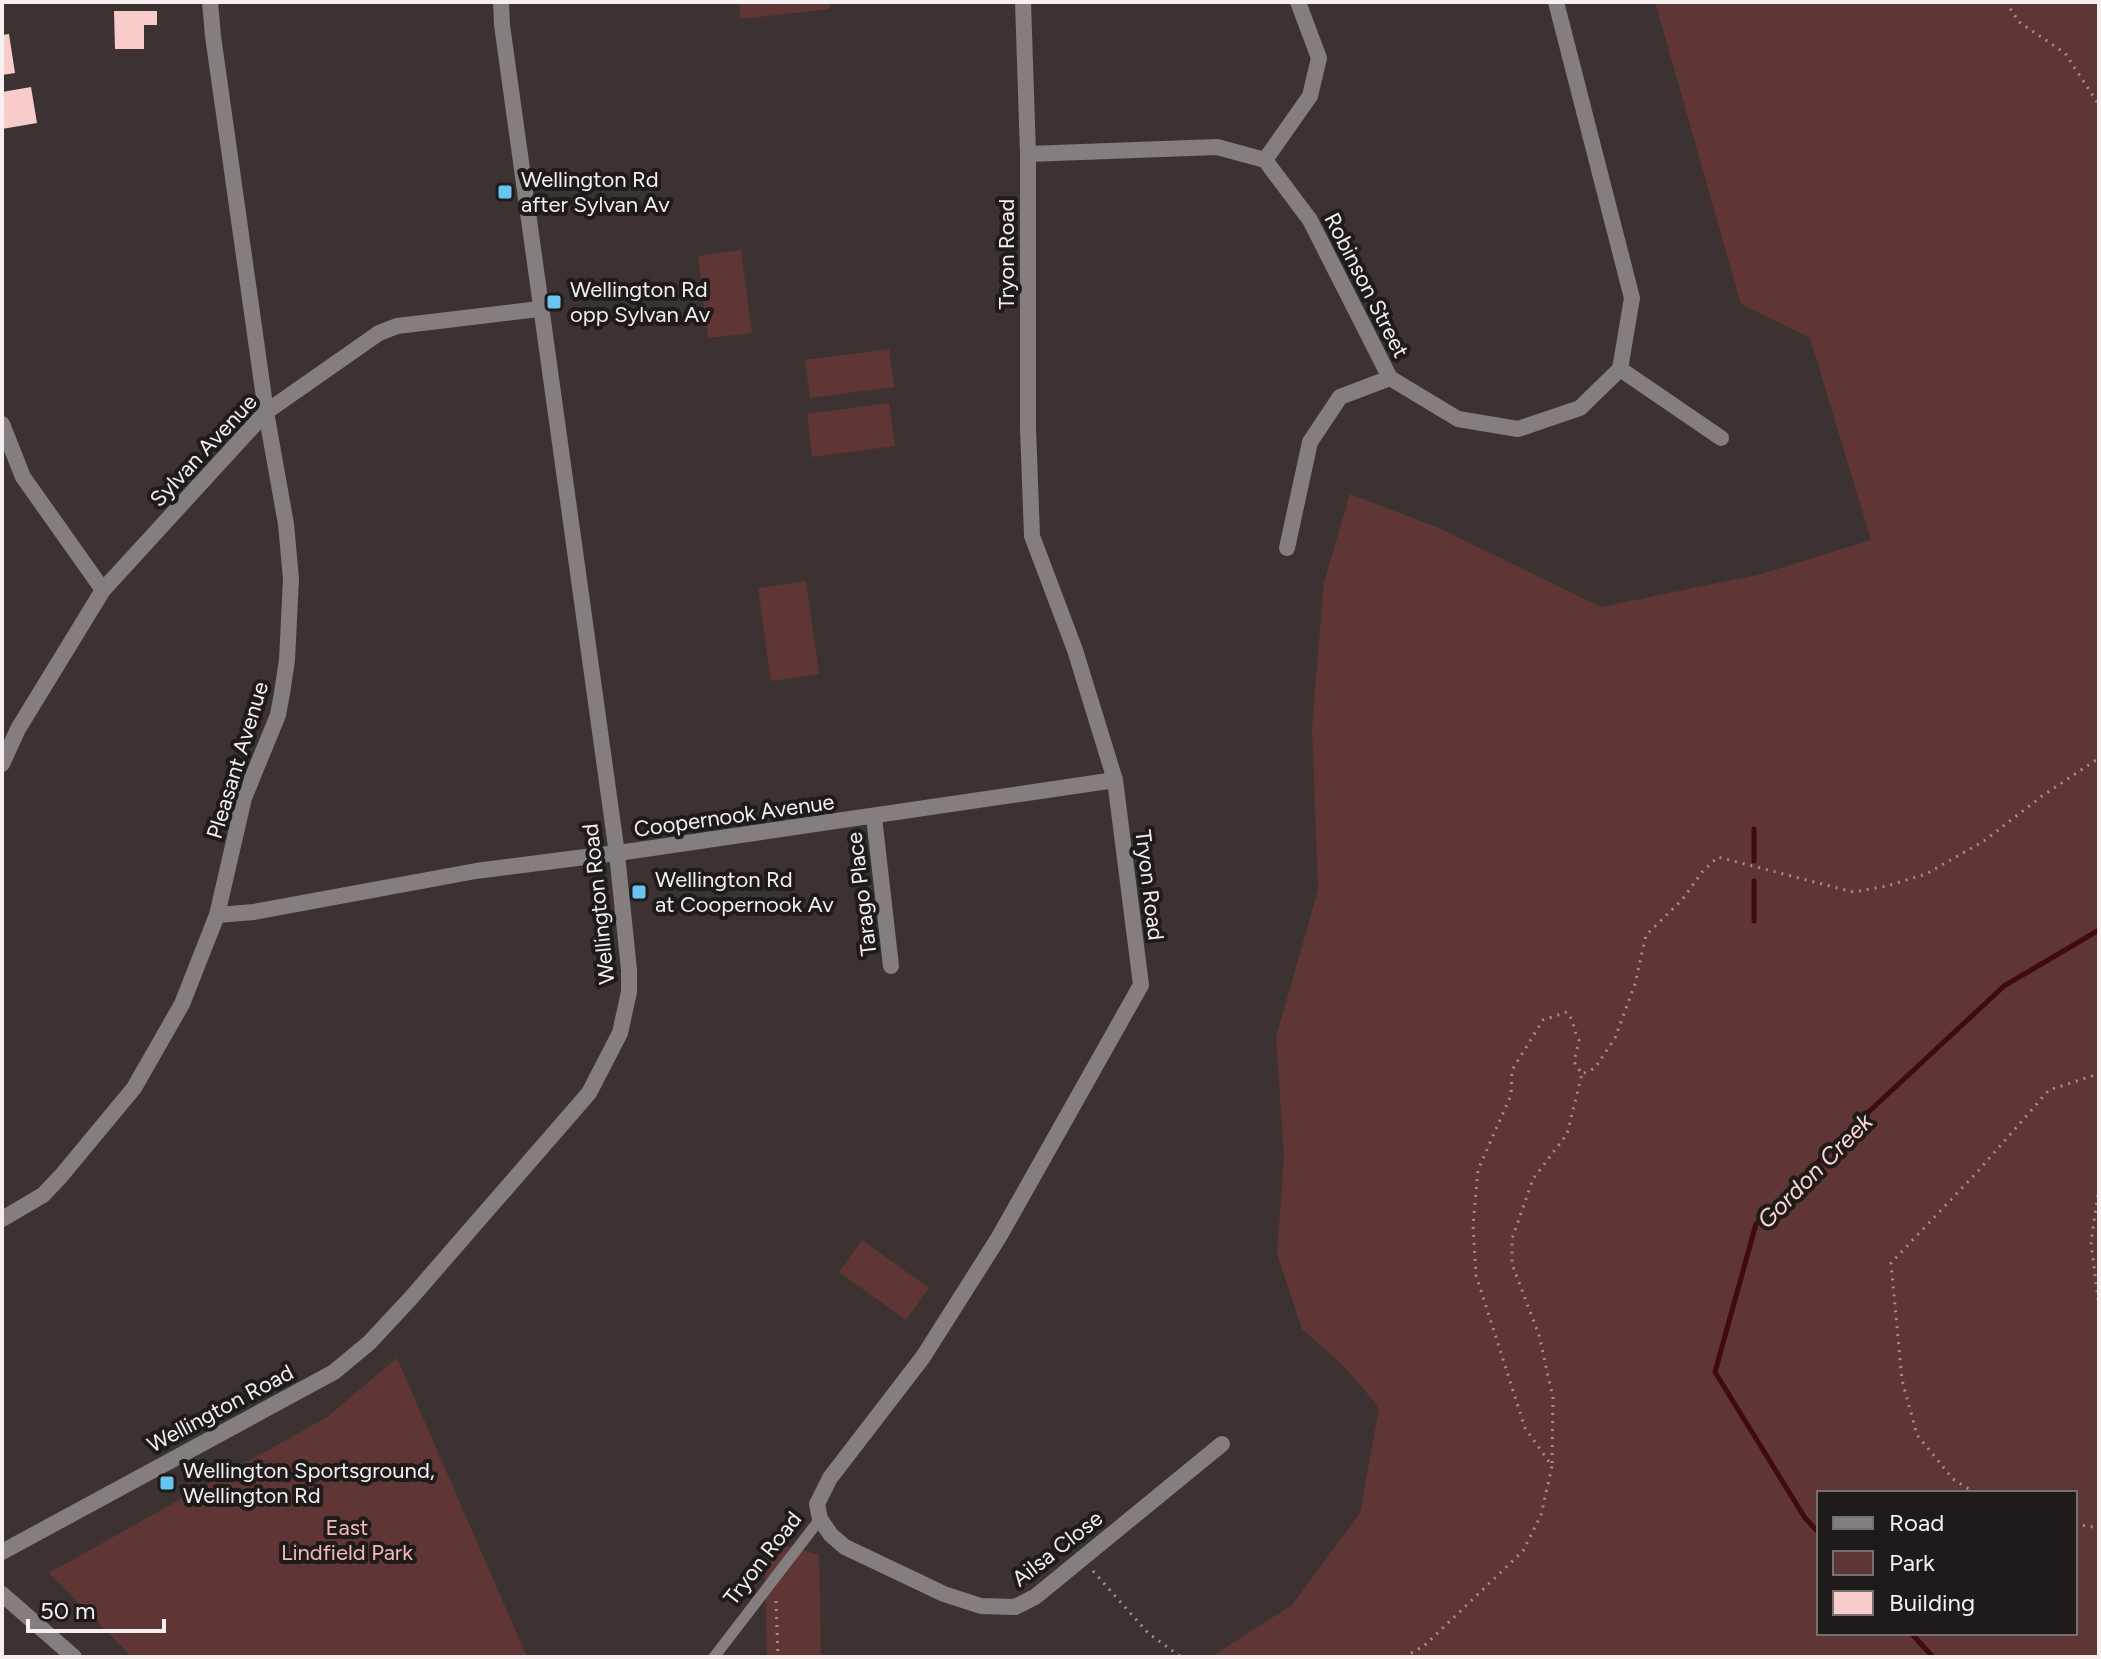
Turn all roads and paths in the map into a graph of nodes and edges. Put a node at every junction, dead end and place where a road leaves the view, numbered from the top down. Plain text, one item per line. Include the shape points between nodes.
1 (210, 2) edge
2 (501, 2) edge
3 (1023, 2) edge
4 (1298, 2) edge
5 (1556, 2) edge
6 (2006, 2) edge
7 (2099, 105) edge
8 (1028, 154) junction
9 (1265, 160) junction
10 (539, 309) junction
11 (1620, 369) junction
12 (1390, 378) junction
13 (266, 412) junction
14 (2, 424) edge
15 (1721, 438) dead end
16 (1287, 548) dead end
17 (103, 590) junction
18 (2099, 758) edge
19 (2, 764) edge
20 (1115, 780) junction
21 (874, 817) junction
22 (617, 854) junction
23 (217, 915) junction
24 (891, 966) dead end
25 (2099, 1071) edge
26 (1582, 1074) junction
27 (2099, 1187) edge
28 (2, 1219) edge
29 (2099, 1307) edge
30 (1222, 1444) dead end
31 (1552, 1466) junction
32 (1972, 1491) edge
33 (820, 1519) junction
34 (2077, 1524) edge
35 (2099, 1528) edge
36 (2, 1552) edge
37 (1083, 1559) junction
38 (775, 1577) junction
39 (2, 1594) edge
40 (74, 1657) edge
41 (714, 1657) edge
42 (778, 1657) edge
43 (1181, 1657) edge
44 (1404, 1657) edge

1 - 13 street, Pleasant Avenue
2 - 10 street, Wellington Road
3 - 8 street, Tryon Road
4 - 9 street via 1319,58 1310,96
5 - 11 street via 1632,298
6 - 7 path via 2019,22 2065,53
8 - 9 street via 1217,147
8 - 20 street, Tryon Road via 1032,536
9 - 12 street, Robinson Street via 1310,220
10 - 13 street, Sylvan Avenue via 397,326 379,333
10 - 22 street, Wellington Road
11 - 12 street, Robinson Street via 1580,408 1518,429 1458,419
11 - 15 street
12 - 16 street via 1340,397 1310,442
13 - 17 street, Sylvan Avenue
13 - 23 street, Pleasant Avenue via 291,579 287,660 278,715 244,798
14 - 17 street via 23,477
17 - 19 street, Sylvan Avenue
18 - 26 path via 1984,841 1926,874 1887,886 1853,892 1718,857 1646,935 1615,1038 1595,1068
20 - 21 street, Coopernook Avenue
20 - 33 street, Tryon Road via 1141,985 999,1237 923,1357 830,1478 817,1504
21 - 22 street, Coopernook Avenue
21 - 24 street, Tarago Place
22 - 23 street, Coopernook Avenue via 476,871
22 - 36 street, Wellington Road via 629,970 620,1033 589,1093 512,1184 369,1343 334,1372
23 - 28 street, Pleasant Avenue via 182,1004 134,1088 43,1195
25 - 32 path via 2049,1090 1891,1263 1902,1380 1917,1435 1953,1479
26 - 31 path via 1567,1134 1533,1179 1512,1239 1512,1264 1539,1335 1553,1398
26 - 31 path via 1574,1062 1579,1040 1574,1021 1567,1012 1543,1020 1512,1070 1511,1095 1478,1170 1473,1225 1476,1275 1525,1428
27 - 29 path via 2091,1242
30 - 37 street, Ailsa Close
31 - 44 path via 1541,1515 1523,1551 1424,1646
33 - 37 street, Ailsa Close via 845,1547 981,1606 1015,1607
33 - 38 lane, Tryon Road
34 - 35 path
37 - 43 path via 1148,1633
38 - 41 lane, Tryon Road
38 - 42 path
39 - 40 street

